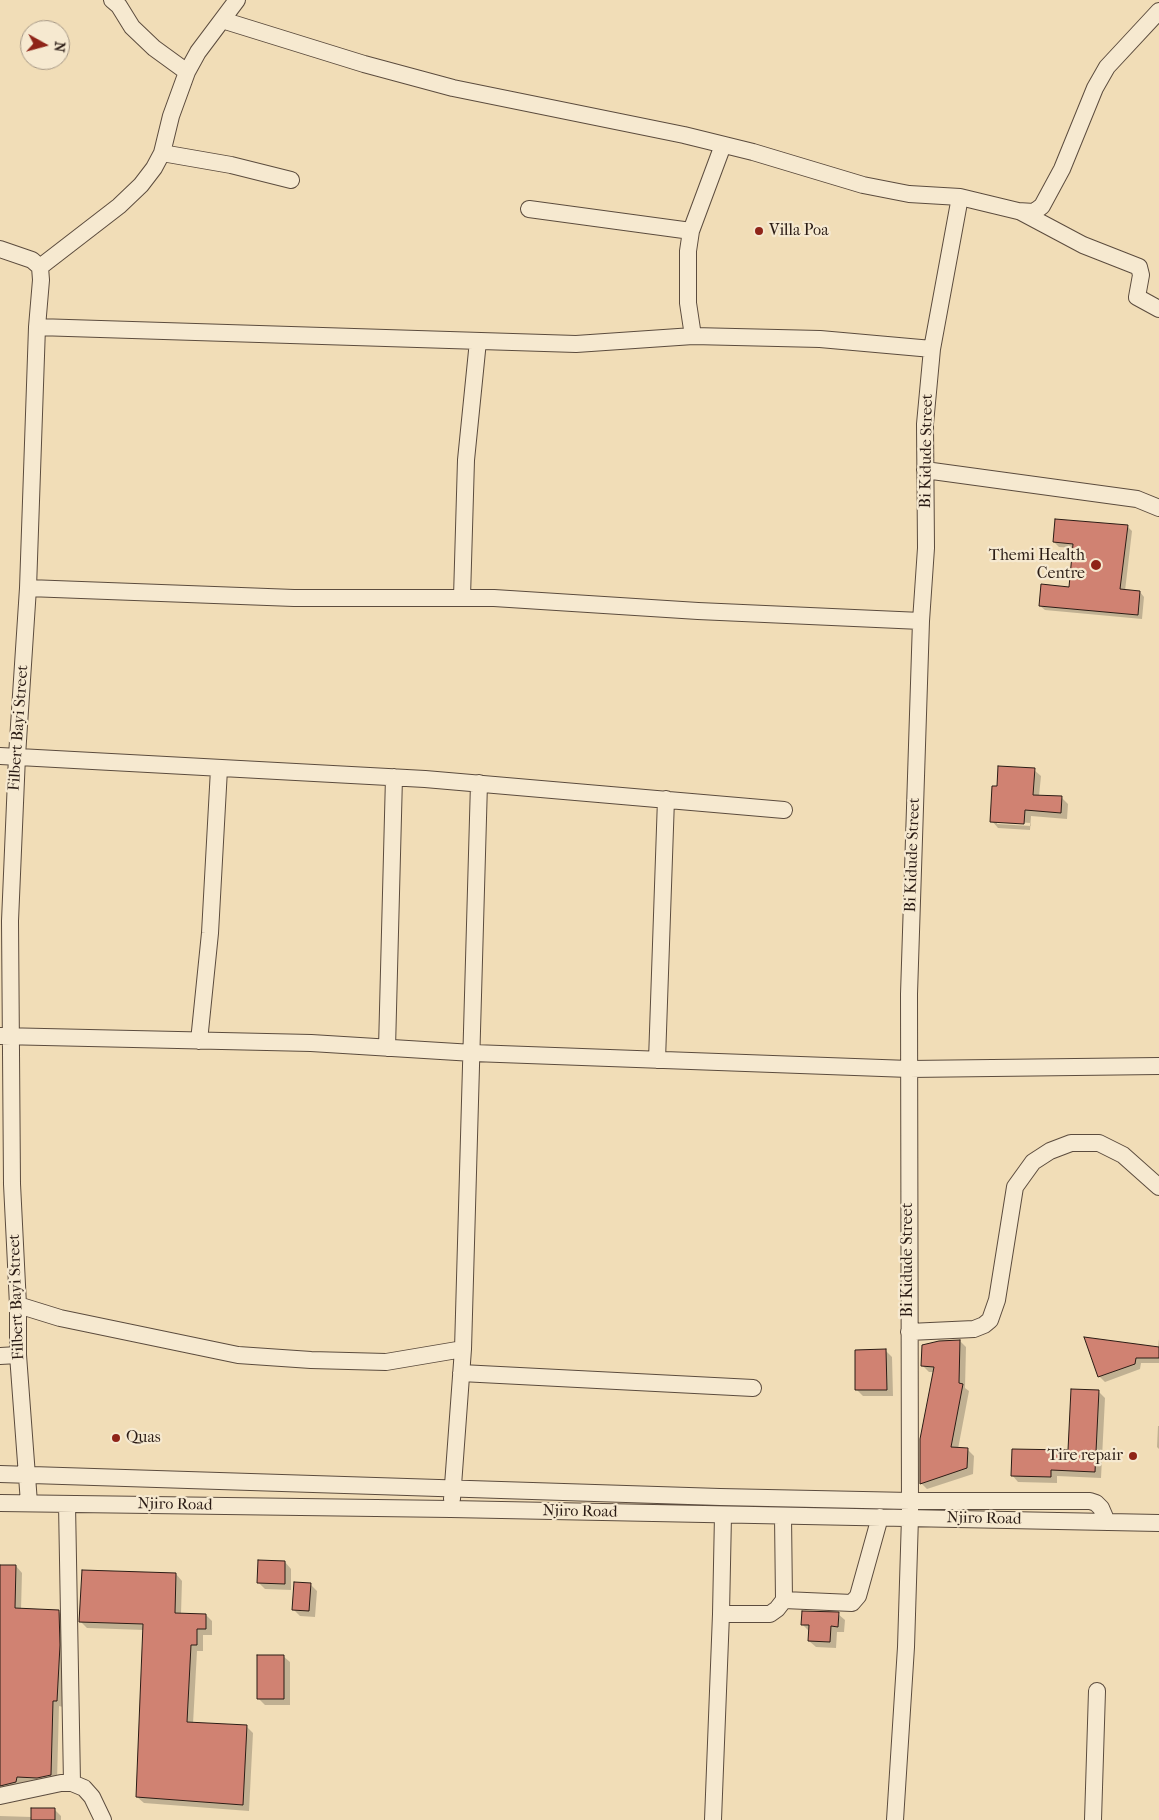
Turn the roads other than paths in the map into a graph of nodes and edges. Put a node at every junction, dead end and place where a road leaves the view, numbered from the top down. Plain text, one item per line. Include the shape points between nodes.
1 (237, 0) edge
2 (117, 2) edge
3 (1159, 11) edge
4 (222, 20) junction
5 (187, 72) junction
6 (723, 145) junction
7 (162, 153) junction
8 (291, 180) dead end
9 (960, 197) junction
10 (529, 209) dead end
11 (1018, 211) junction
12 (691, 231) junction
13 (0, 248) edge
14 (40, 267) junction
15 (1159, 309) edge
16 (37, 327) junction
17 (693, 336) junction
18 (478, 341) junction
19 (932, 349) junction
20 (925, 470) junction
21 (1159, 508) edge
22 (28, 588) junction
23 (462, 597) junction
24 (921, 621) junction
25 (0, 756) edge
26 (16, 756) junction
27 (219, 769) junction
28 (394, 777) junction
29 (478, 783) junction
30 (666, 799) junction
31 (784, 810) dead end
32 (5, 1036) edge
33 (200, 1041) junction
34 (386, 1048) junction
35 (473, 1053) junction
36 (656, 1060) junction
37 (1159, 1066) edge
38 (909, 1069) junction
39 (1159, 1187) edge
40 (18, 1305) junction
41 (909, 1332) junction
42 (463, 1349) junction
43 (18, 1355) junction
44 (0, 1356) edge
45 (462, 1373) junction
46 (753, 1388) dead end
47 (0, 1474) edge
48 (26, 1474) junction
49 (452, 1490) junction
50 (0, 1503) edge
51 (29, 1504) junction
52 (67, 1504) junction
53 (451, 1509) junction
54 (910, 1509) junction
55 (723, 1515) junction
56 (783, 1516) junction
57 (880, 1517) junction
58 (1159, 1523) edge
59 (784, 1600) junction
60 (721, 1614) junction
61 (1096, 1691) dead end
62 (72, 1783) junction
63 (0, 1796) edge
64 (100, 1818) edge
65 (713, 1820) edge
66 (895, 1820) edge
67 (1093, 1820) edge

1 - 4 street
2 - 5 street via 132,27
3 - 11 street via 1107,67 1042,206 1034,212
4 - 5 street
4 - 6 street via 453,88
5 - 7 street
6 - 9 street via 862,185 910,194
6 - 12 street
7 - 8 street via 232,165
7 - 14 street via 141,185
9 - 11 street
9 - 19 street, Bi Kidude Street
10 - 12 street
11 - 15 street via 1083,245 1139,267 1141,276 1136,297
12 - 17 street via 688,303
13 - 14 street via 32,260
14 - 16 street, Filbert Bayi Street
16 - 18 street
16 - 22 street, Filbert Bayi Street
17 - 18 street via 576,344
17 - 19 street via 820,339
18 - 23 street via 466,460
19 - 20 street, Bi Kidude Street
20 - 21 street via 1137,499
20 - 24 street, Bi Kidude Street via 926,548
22 - 23 street via 294,598
22 - 26 street, Filbert Bayi Street
23 - 24 street
24 - 38 street, Bi Kidude Street
25 - 26 street
26 - 27 street
26 - 32 street, Filbert Bayi Street
27 - 28 street
27 - 33 street
28 - 29 street
28 - 34 street
29 - 30 street
29 - 35 street
30 - 31 street
30 - 36 street
32 - 33 street
32 - 40 street, Filbert Bayi Street
33 - 34 street
34 - 35 street
35 - 36 street
35 - 42 street
36 - 38 street
37 - 38 street
38 - 41 street, Bi Kidude Street
39 - 41 street via 1123,1155 1099,1143 1070,1144 1050,1151 1033,1162 1015,1187 997,1300 990,1320 974,1329
40 - 42 street via 60,1318 238,1355 386,1362
40 - 43 street, Filbert Bayi Street
41 - 54 street, Bi Kidude Street
42 - 45 street
43 - 44 street
43 - 48 street, Filbert Bayi Street
45 - 46 street
45 - 49 street
47 - 48 street
48 - 49 street
48 - 51 street, Filbert Bayi Street
49 - 53 street
49 - 54 street
50 - 51 street, Njiro Road
51 - 52 street, Njiro Road
52 - 53 street, Njiro Road
52 - 62 street
53 - 55 street, Njiro Road
54 - 57 street, Njiro Road
54 - 58 street, Njiro Road
54 - 66 street, Bi Kidude Street via 906,1647
55 - 56 street, Njiro Road
55 - 60 street
56 - 57 street, Njiro Road
56 - 59 street
57 - 59 street via 858,1596 852,1603
59 - 60 street via 770,1614
60 - 65 street
61 - 67 street
62 - 63 street
62 - 64 street via 84,1788 92,1797

